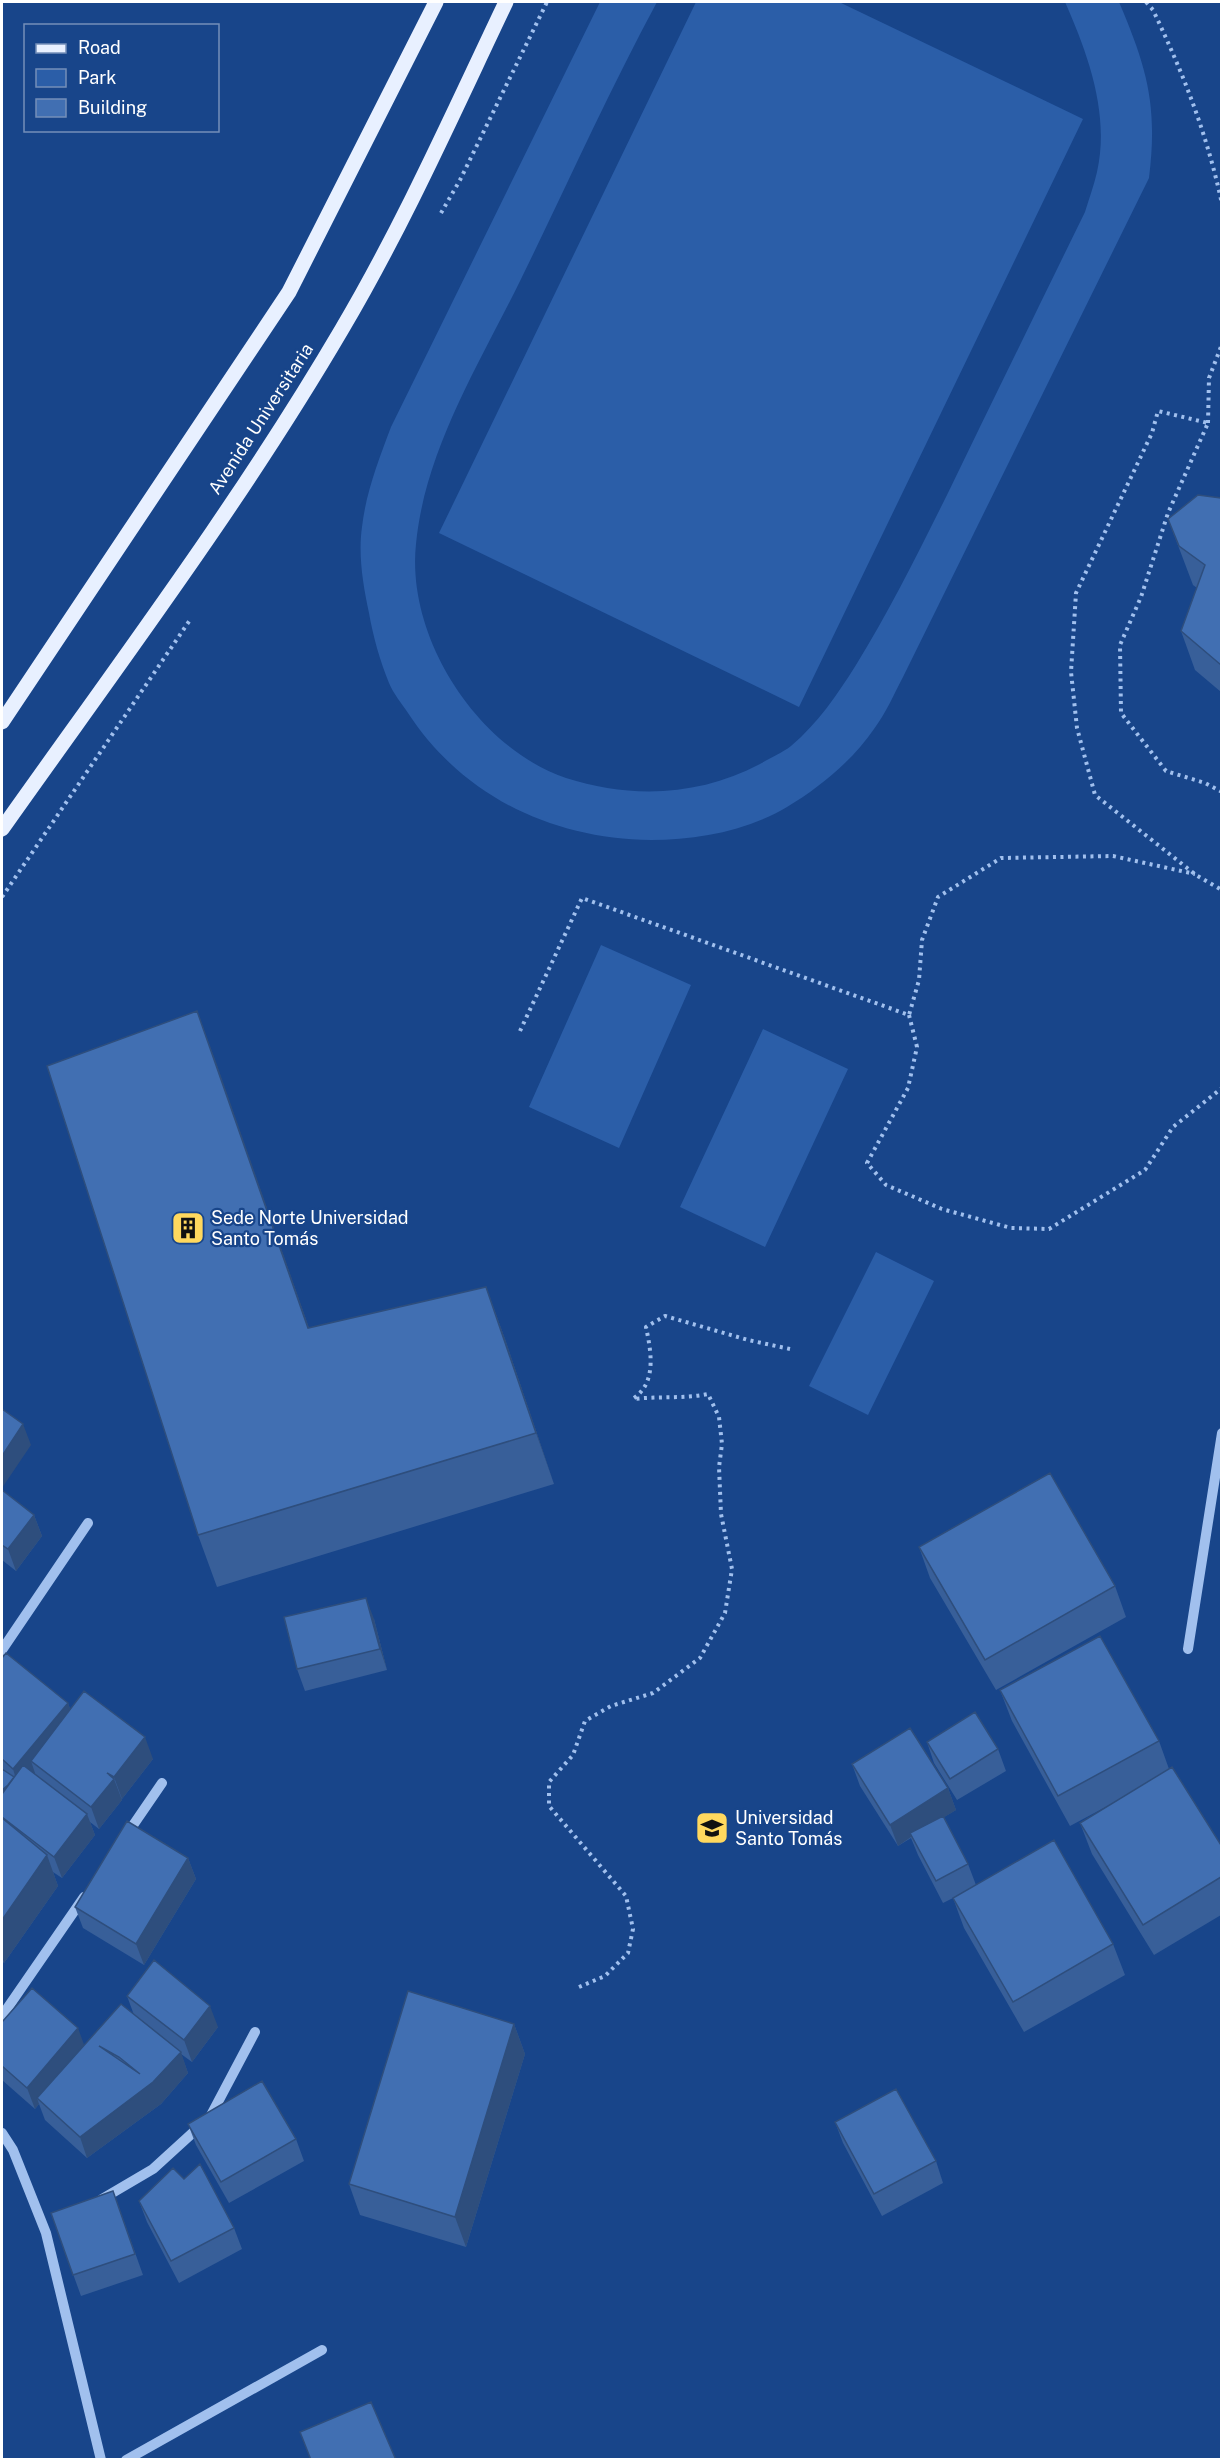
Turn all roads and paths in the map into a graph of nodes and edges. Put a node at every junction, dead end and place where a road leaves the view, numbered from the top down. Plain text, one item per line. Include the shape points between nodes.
1 (436, 2) edge
2 (506, 2) edge
3 (1146, 2) edge
4 (1221, 204) edge
5 (1221, 344) edge
6 (1208, 423) junction
7 (2, 722) edge
8 (1221, 792) edge
9 (2, 830) edge
10 (1196, 875) junction
11 (1221, 890) edge
12 (909, 1014) junction
13 (520, 1031) dead end
14 (1221, 1088) edge
15 (789, 1348) dead end
16 (1221, 1433) edge
17 (88, 1523) dead end
18 (1188, 1648) dead end
19 (2, 1650) edge
20 (162, 1783) dead end
21 (115, 1851) edge
22 (88, 1890) edge
23 (579, 1988) dead end
24 (2, 2016) edge
25 (255, 2032) dead end
26 (2, 2133) edge
27 (94, 2204) edge
28 (322, 2350) dead end
29 (101, 2460) edge
30 (126, 2460) edge

1 - 7 main road via 289,292
2 - 9 main road, Avenida Universitaria via 417,188 343,328 256,467
3 - 4 path via 1187,83 1212,156
5 - 6 path via 1209,378
6 - 8 path via 1168,513 1141,597 1120,645 1120,713 1166,771
6 - 10 path via 1158,411 1152,433 1076,592 1071,672 1077,728 1095,795
10 - 11 path
10 - 12 path via 1113,856 1001,858 938,897 922,940 919,980
12 - 13 path via 582,898
12 - 14 path via 917,1047 908,1088 867,1163 886,1185 942,1209 1011,1228 1049,1229 1145,1170 1173,1126
15 - 23 path via 665,1316 646,1327 652,1367 642,1392 634,1399 708,1394 719,1417 721,1514 732,1569 725,1613 700,1658 652,1693 611,1706 585,1721 573,1755 549,1782 549,1806 626,1896 633,1929 628,1953 605,1976
16 - 18 street
17 - 19 street
20 - 21 street
22 - 24 street
25 - 27 street via 210,2117 153,2169
26 - 29 street via 50,2230
28 - 30 street

